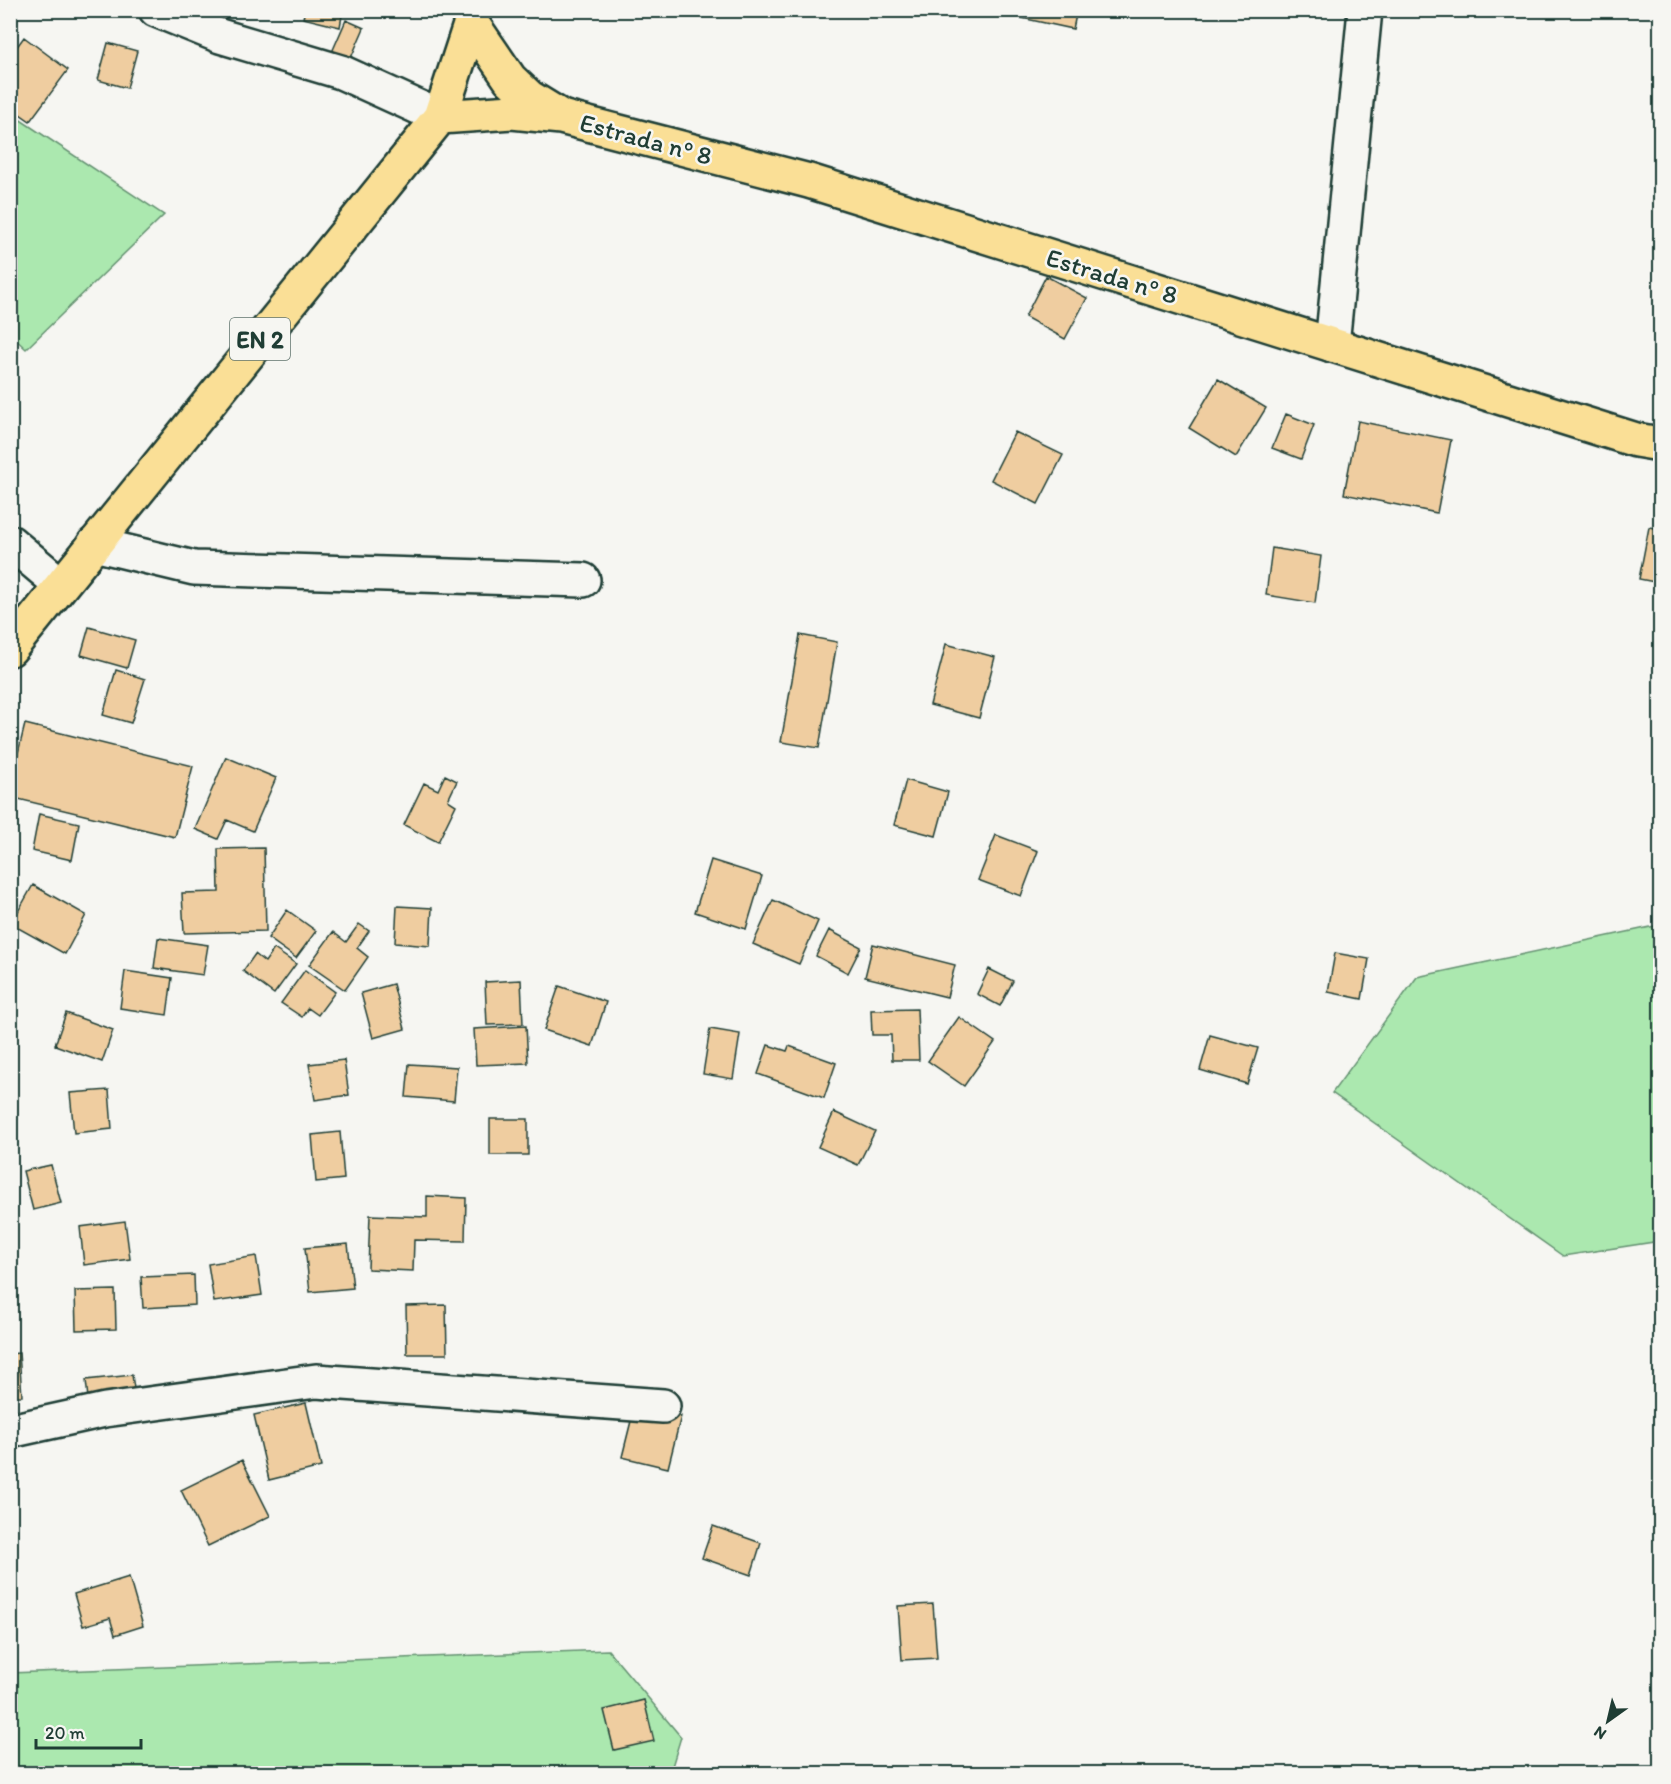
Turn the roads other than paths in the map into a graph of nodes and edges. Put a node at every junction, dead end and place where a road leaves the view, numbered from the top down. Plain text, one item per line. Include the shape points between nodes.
1 (156, 10) edge
2 (1365, 10) edge
3 (472, 16) edge
4 (440, 117) junction
5 (561, 117) junction
6 (1332, 345) junction
7 (1660, 444) edge
8 (10, 542) edge
9 (94, 544) junction
10 (583, 580) dead end
11 (61, 585) junction
12 (10, 649) edge
13 (663, 1406) dead end
14 (10, 1431) edge

1 - 4 street via 220,36 341,72
2 - 6 street
3 - 4 main road, EN 2
3 - 5 main road via 510,79 529,97
4 - 5 main road via 512,112
4 - 9 main road, EN 2
5 - 6 main road, Estrada nº 8 via 808,181
6 - 7 main road, Estrada nº 8 via 1636,440
8 - 11 street
9 - 10 street via 194,568
9 - 11 main road, EN 2
11 - 12 main road, EN 2
13 - 14 street via 316,1381 105,1410

